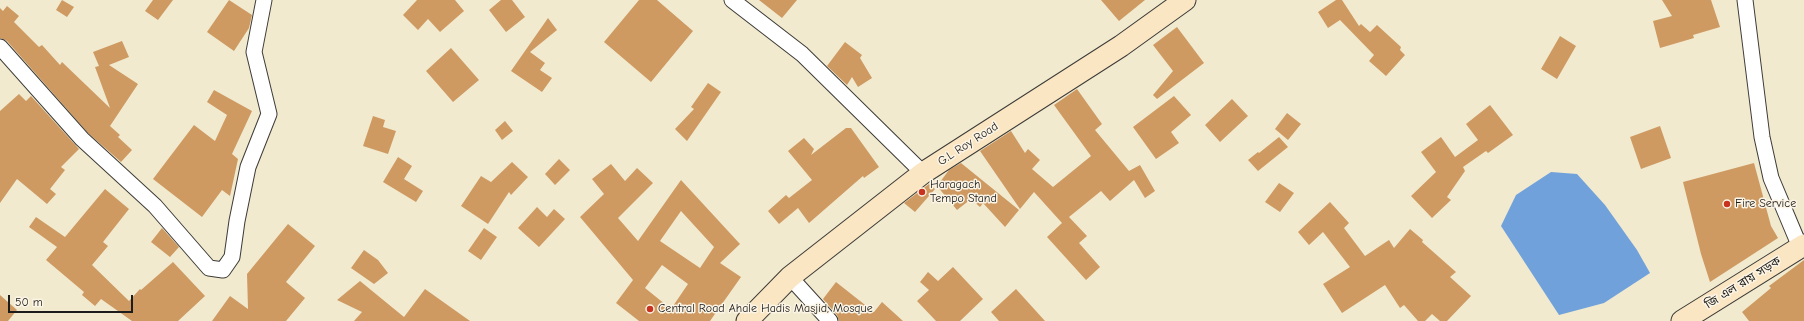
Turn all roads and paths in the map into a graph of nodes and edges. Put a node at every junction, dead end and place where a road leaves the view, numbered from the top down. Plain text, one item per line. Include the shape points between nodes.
1 (264, 0) edge
2 (732, 0) edge
3 (1184, 0) edge
4 (1744, 0) edge
5 (0, 47) edge
6 (923, 173) junction
7 (1802, 246) edge
8 (790, 277) junction
9 (747, 321) edge
10 (830, 321) edge
11 (1682, 321) edge

1 - 5 street via 254,52 269,114 248,167 232,257 223,270 209,268 155,206 82,139
2 - 6 street via 802,54
3 - 6 main road, G.L Roy Road via 1121,46
4 - 7 street via 1765,151 1772,178
6 - 8 main road, G.L Roy Road
7 - 11 main road, জি এল রায় সড়ক
8 - 9 main road, G.L Roy Road
8 - 10 street

